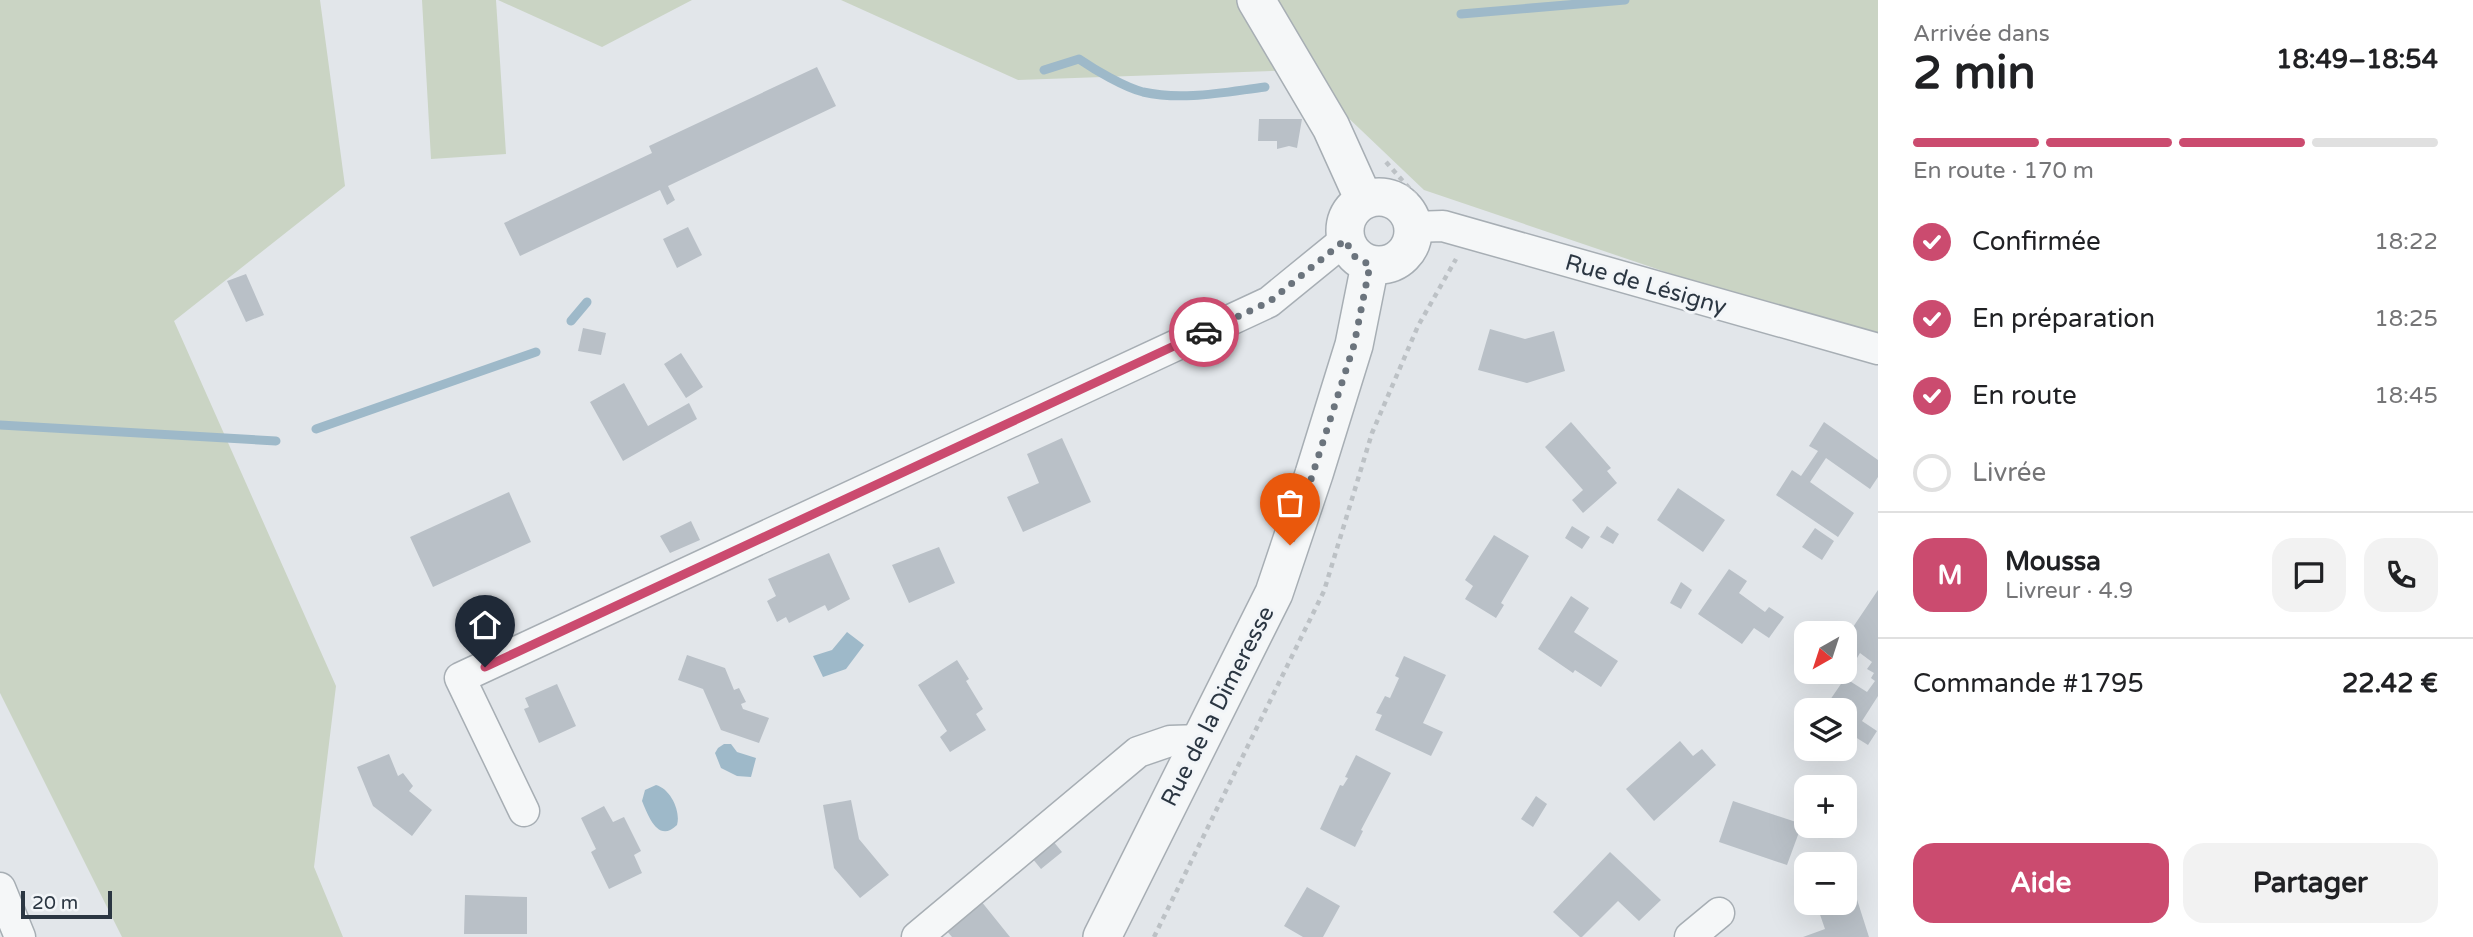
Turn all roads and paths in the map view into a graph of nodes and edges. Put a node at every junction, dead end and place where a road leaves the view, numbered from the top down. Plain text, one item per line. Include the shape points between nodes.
1 (1256, 0) edge
2 (1381, 156) dead end
3 (1364, 200) junction
4 (1418, 214) junction
5 (1358, 253) junction
6 (1878, 349) edge
7 (1200, 740) junction
8 (524, 811) dead end
9 (0, 888) edge
10 (1719, 913) dead end
11 (20, 937) edge
12 (917, 937) edge
13 (1102, 937) edge
14 (1690, 937) edge

1 - 3 street via 1331,127
2 - 4 path via 1412,193
3 - 4 street via 1395,201
3 - 5 street via 1354,207 1344,228
4 - 5 street via 1409,249 1392,264
4 - 6 street, Rue de Lésigny via 1443,226
5 - 7 street, Rue de la Dimeresse via 1354,345 1314,474 1274,593
5 - 8 street via 1269,302 460,678
7 - 12 street via 1171,741 1138,752
7 - 13 street, Rue de la Dimeresse
9 - 11 street
10 - 14 street

